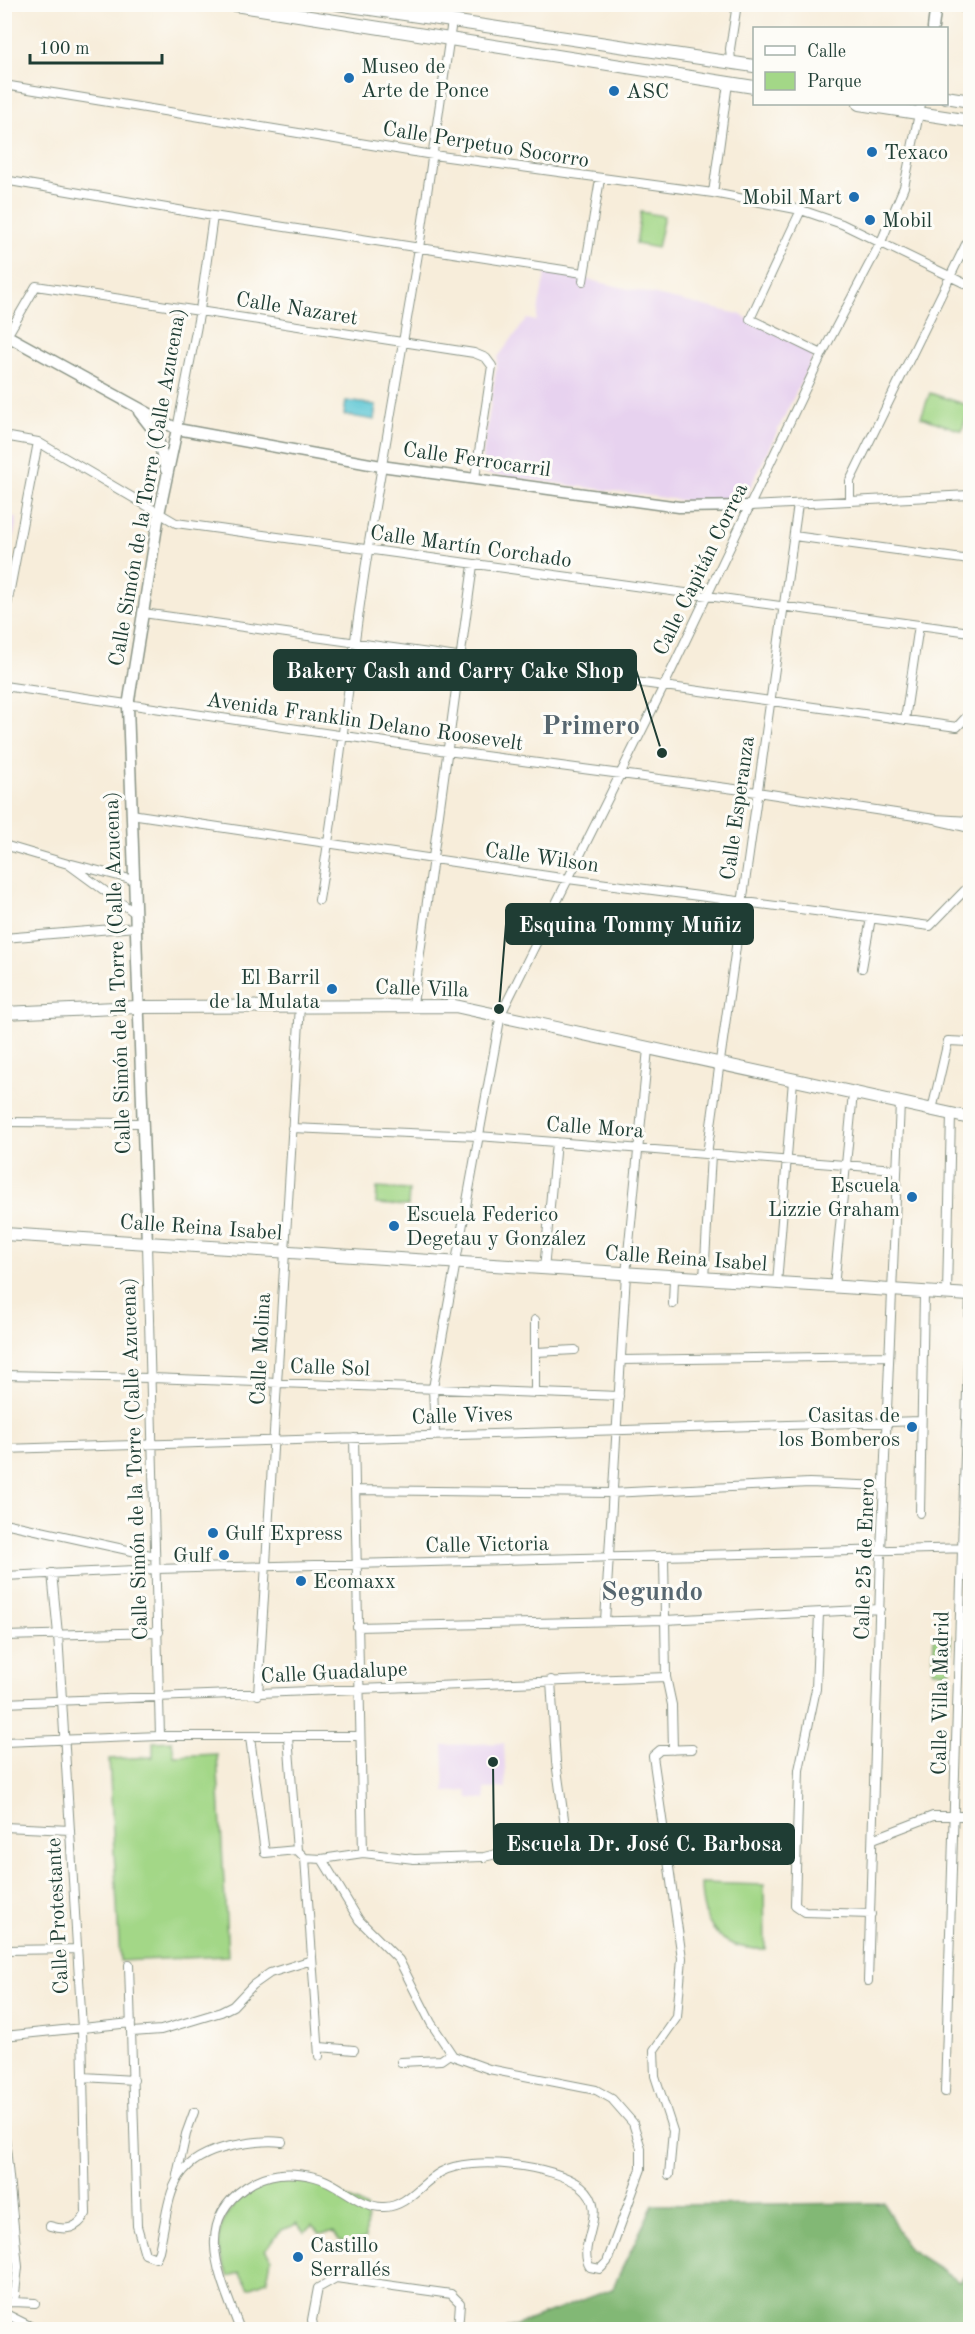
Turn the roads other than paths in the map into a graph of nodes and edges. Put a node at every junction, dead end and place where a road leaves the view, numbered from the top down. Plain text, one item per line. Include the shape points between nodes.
1 (228, 4) edge
2 (337, 4) edge
3 (737, 4) edge
4 (936, 4) edge
5 (945, 4) edge
6 (970, 9) edge
7 (452, 21) junction
8 (933, 27) edge
9 (450, 39) junction
10 (731, 61) junction
11 (753, 66) edge
12 (728, 83) junction
13 (4, 85) edge
14 (753, 87) edge
15 (948, 98) edge
16 (970, 101) edge
17 (875, 105) edge
18 (920, 108) edge
19 (970, 121) edge
20 (433, 155) junction
21 (600, 179) junction
22 (4, 180) edge
23 (713, 193) junction
24 (801, 210) junction
25 (213, 216) junction
26 (970, 236) edge
27 (881, 242) junction
28 (419, 248) junction
29 (951, 276) junction
30 (970, 286) edge
31 (200, 310) junction
32 (6, 335) edge
33 (403, 343) junction
34 (822, 354) junction
35 (135, 407) junction
36 (177, 429) junction
37 (4, 436) edge
38 (38, 442) junction
39 (381, 466) junction
40 (167, 472) junction
41 (475, 478) junction
42 (970, 495) edge
43 (850, 500) junction
44 (798, 504) junction
45 (750, 507) junction
46 (159, 514) junction
47 (794, 536) junction
48 (368, 549) junction
49 (970, 560) edge
50 (473, 565) junction
51 (705, 596) junction
52 (783, 606) junction
53 (143, 613) junction
54 (4, 621) edge
55 (919, 625) junction
56 (970, 632) edge
57 (352, 643) junction
58 (460, 658) junction
59 (4, 686) edge
60 (663, 688) junction
61 (770, 701) junction
62 (128, 706) junction
63 (970, 713) edge
64 (906, 720) junction
65 (341, 736) junction
66 (447, 751) junction
67 (619, 775) junction
68 (757, 792) junction
69 (131, 814) junction
70 (935, 819) junction
71 (970, 821) edge
72 (970, 828) edge
73 (328, 844) junction
74 (4, 845) edge
75 (433, 859) junction
76 (68, 864) junction
77 (568, 879) junction
78 (134, 880) junction
79 (970, 885) edge
80 (318, 900) dead end
81 (742, 900) junction
82 (135, 913) junction
83 (871, 918) junction
84 (136, 927) junction
85 (4, 938) edge
86 (862, 968) dead end
87 (413, 1004) junction
88 (300, 1005) junction
89 (138, 1006) junction
90 (4, 1013) edge
91 (501, 1014) junction
92 (970, 1042) edge
93 (648, 1049) junction
94 (720, 1065) junction
95 (793, 1080) junction
96 (853, 1093) junction
97 (900, 1103) junction
98 (932, 1110) junction
99 (951, 1114) junction
100 (970, 1118) edge
101 (4, 1122) edge
102 (142, 1123) junction
103 (292, 1128) junction
104 (478, 1136) junction
105 (556, 1142) junction
106 (638, 1148) junction
107 (709, 1154) junction
108 (785, 1160) junction
109 (845, 1165) junction
110 (895, 1169) junction
111 (4, 1234) edge
112 (147, 1244) junction
113 (284, 1252) junction
114 (454, 1264) junction
115 (544, 1269) junction
116 (626, 1275) junction
117 (674, 1278) junction
118 (704, 1279) junction
119 (777, 1284) junction
120 (834, 1287) junction
121 (891, 1291) junction
122 (924, 1293) junction
123 (947, 1293) junction
124 (970, 1295) edge
125 (673, 1304) dead end
126 (536, 1320) dead end
127 (575, 1350) dead end
128 (536, 1352) junction
129 (889, 1356) junction
130 (622, 1360) junction
131 (4, 1375) edge
132 (151, 1378) junction
133 (277, 1383) junction
134 (433, 1388) junction
135 (535, 1393) junction
136 (618, 1396) junction
137 (887, 1420) junction
138 (921, 1421) junction
139 (617, 1431) junction
140 (435, 1434) junction
141 (354, 1438) junction
142 (272, 1441) junction
143 (153, 1443) junction
144 (4, 1449) edge
145 (884, 1486) junction
146 (355, 1490) junction
147 (611, 1493) junction
148 (920, 1513) dead end
149 (4, 1523) edge
150 (970, 1548) edge
151 (960, 1549) junction
152 (881, 1552) junction
153 (155, 1556) junction
154 (664, 1558) junction
155 (607, 1560) junction
156 (356, 1566) junction
157 (264, 1568) junction
158 (156, 1569) junction
159 (52, 1573) junction
160 (4, 1576) edge
161 (880, 1610) junction
162 (819, 1613) junction
163 (665, 1620) junction
164 (605, 1621) junction
165 (357, 1627) junction
166 (159, 1632) junction
167 (58, 1634) junction
168 (4, 1636) edge
169 (666, 1677) junction
170 (551, 1680) junction
171 (359, 1689) junction
172 (258, 1695) junction
173 (161, 1698) junction
174 (62, 1701) junction
175 (4, 1703) edge
176 (160, 1736) junction
177 (359, 1736) junction
178 (250, 1737) junction
179 (288, 1737) junction
180 (64, 1740) junction
181 (4, 1742) edge
182 (692, 1749) dead end
183 (674, 1750) junction
184 (955, 1815) junction
185 (970, 1816) edge
186 (4, 1827) edge
187 (70, 1830) junction
188 (873, 1839) junction
189 (297, 1850) junction
190 (363, 1853) junction
191 (305, 1858) junction
192 (322, 1859) junction
193 (871, 1914) junction
194 (76, 1949) junction
195 (4, 1950) edge
196 (312, 1960) junction
197 (129, 1965) dead end
198 (868, 1981) dead end
199 (82, 2028) junction
200 (131, 2028) junction
201 (4, 2036) edge
202 (354, 2050) dead end
203 (451, 2053) junction
204 (401, 2062) dead end
205 (83, 2077) junction
206 (134, 2080) junction
207 (945, 2092) dead end
208 (194, 2112) dead end
209 (4, 2127) edge
210 (5, 2140) edge
211 (282, 2142) dead end
212 (669, 2175) dead end
213 (176, 2183) junction
214 (50, 2226) dead end
215 (17, 2257) junction
216 (4, 2258) edge
217 (4, 2290) edge
218 (15, 2299) junction
219 (4, 2303) edge
220 (35, 2303) dead end
221 (4, 2313) edge
222 (38, 2330) edge
223 (240, 2330) edge
224 (314, 2330) edge
225 (458, 2330) edge

1 - 9 main road
2 - 7 main road
3 - 10 street via 729,49
4 - 8 street
5 - 6 street
7 - 9 street
7 - 10 main road
9 - 12 main road
9 - 20 street
10 - 11 main road
12 - 14 main road
12 - 23 street
13 - 20 street, Calle Perpetuo Socorro
15 - 16 main road
17 - 18 main road
18 - 19 main road
18 - 27 street, Calle Capitán Correa via 904,187
20 - 21 street, Calle Perpetuo Socorro
20 - 28 street
21 - 23 street, Calle Perpetuo Socorro
21 - 28 street via 583,277
22 - 25 street
23 - 24 street, Calle Perpetuo Socorro
24 - 27 street, Calle Perpetuo Socorro
24 - 34 street via 750,319
25 - 28 street
25 - 31 street, Calle Simón de la Torre (Calle Azucena)
26 - 29 street
27 - 29 street, Calle Perpetuo Socorro
27 - 34 street, Calle Capitán Correa
28 - 33 street
29 - 30 street, Calle Perpetuo Socorro
29 - 43 street via 850,481
31 - 32 street, Calle Nazaret via 36,286
31 - 33 street, Calle Nazaret
31 - 36 street, Calle Simón de la Torre (Calle Azucena)
32 - 35 street, Calle Ferrocarril
33 - 39 street
33 - 41 street, Calle Nazaret via 474,353 492,366
34 - 45 street, Calle Capitán Correa
35 - 36 street, Calle Ferrocarril
35 - 40 street via 157,435
36 - 39 street, Calle Ferrocarril
36 - 40 street, Calle Simón de la Torre (Calle Azucena)
37 - 38 street
38 - 46 street, Calle Martín Corchado
38 - 54 street
39 - 41 street, Calle Ferrocarril
39 - 48 street
40 - 46 street, Calle Simón de la Torre (Calle Azucena)
41 - 45 street, Calle Ferrocarril via 679,507
42 - 43 street, Calle Ferrocarril
43 - 44 street, Calle Ferrocarril
44 - 45 street, Calle Ferrocarril
44 - 47 street, Calle Esperanza
45 - 51 street, Calle Capitán Correa
46 - 48 street, Calle Martín Corchado via 176,523
46 - 53 street, Calle Simón de la Torre (Calle Azucena)
47 - 49 street
47 - 52 street, Calle Esperanza
48 - 50 street, Calle Martín Corchado
48 - 57 street
50 - 51 street, Calle Martín Corchado
50 - 58 street
51 - 52 street, Calle Martín Corchado
51 - 60 street, Calle Capitán Correa
52 - 55 street, Calle Martín Corchado
52 - 61 street, Calle Esperanza
53 - 57 street
53 - 62 street, Calle Simón de la Torre (Calle Azucena)
55 - 56 street, Calle Martín Corchado
55 - 64 street
57 - 58 street
57 - 65 street
58 - 60 street
58 - 66 street
59 - 62 street, Avenida Franklin Delano Roosevelt
60 - 61 street
60 - 67 street, Calle Capitán Correa
61 - 64 street
61 - 68 street, Calle Esperanza
62 - 65 street, Avenida Franklin Delano Roosevelt
62 - 69 street, Calle Simón de la Torre (Calle Azucena)
63 - 64 street via 957,727
65 - 66 street, Avenida Franklin Delano Roosevelt
65 - 73 street
66 - 67 street, Avenida Franklin Delano Roosevelt
66 - 75 street
67 - 68 street, Avenida Franklin Delano Roosevelt
67 - 77 street, Calle Capitán Correa
68 - 70 street, Avenida Franklin Delano Roosevelt
68 - 81 street, Calle Esperanza
69 - 73 street, Calle Wilson
69 - 78 street, Calle Simón de la Torre (Calle Azucena)
70 - 71 street, Avenida Franklin Delano Roosevelt
70 - 72 street, Avenida Franklin Delano Roosevelt
73 - 75 street, Calle Wilson
73 - 80 street
74 - 76 street
75 - 77 street, Calle Wilson
75 - 87 street
76 - 78 street
76 - 82 street
77 - 81 street, Calle Wilson
77 - 91 street, Calle Capitán Correa
78 - 82 street, Calle Simón de la Torre (Calle Azucena)
79 - 83 street, Calle Wilson via 930,926
81 - 83 street, Calle Wilson
81 - 94 street, Calle Esperanza
82 - 84 street, Calle Simón de la Torre (Calle Azucena)
83 - 86 street
84 - 85 street
84 - 89 street, Calle Simón de la Torre (Calle Azucena)
87 - 88 main road, Calle Villa
87 - 91 main road, Calle Villa
88 - 89 main road, Calle Villa
88 - 103 street, Calle Molina
89 - 90 main road, Calle Villa
89 - 102 street, Calle Simón de la Torre (Calle Azucena)
91 - 93 main road, Calle Villa
91 - 104 street, Calle Capitán Correa
92 - 98 street via 948,1041
93 - 94 main road, Calle Villa
93 - 106 street
94 - 95 main road, Calle Villa
94 - 107 street, Calle Esperanza
95 - 96 main road, Calle Villa
95 - 108 street
96 - 97 main road, Calle Villa
96 - 109 street
97 - 98 main road, Calle Villa
97 - 110 street, Calle 25 de Enero
98 - 99 main road, Calle Villa
99 - 100 main road, Calle Villa
99 - 123 street
101 - 102 street
102 - 112 street, Calle Simón de la Torre (Calle Azucena)
103 - 104 street, Calle Mora
103 - 113 street, Calle Molina
104 - 105 street, Calle Mora
104 - 114 street, Calle Capitán Correa
105 - 106 street, Calle Mora
105 - 115 street
106 - 107 street, Calle Mora
106 - 116 street
107 - 108 street, Calle Mora
107 - 118 street, Calle Esperanza
108 - 109 street, Calle Mora
108 - 119 street
109 - 110 street, Calle Mora
109 - 120 street
110 - 121 street, Calle 25 de Enero
111 - 112 main road, Calle Reina Isabel
112 - 113 main road, Calle Reina Isabel
112 - 132 street, Calle Simón de la Torre (Calle Azucena)
113 - 114 main road, Calle Reina Isabel
113 - 133 street, Calle Molina
114 - 115 main road, Calle Reina Isabel
114 - 134 street, Calle Capitán Correa
115 - 116 main road, Calle Reina Isabel
116 - 117 main road, Calle Reina Isabel
116 - 130 street
117 - 118 main road, Calle Reina Isabel
117 - 125 street
118 - 119 main road, Calle Reina Isabel
119 - 120 main road, Calle Reina Isabel
120 - 121 main road, Calle Reina Isabel
121 - 122 main road, Calle Reina Isabel
121 - 129 street, Calle 25 de Enero
122 - 123 main road, Calle Reina Isabel
122 - 138 street
123 - 124 main road, Calle Reina Isabel
124 - 151 street, Calle Villa Madrid
126 - 128 street
127 - 128 street
128 - 135 street
129 - 130 street
129 - 137 street, Calle 25 de Enero
130 - 136 street
131 - 132 street, Calle Sol
132 - 133 street, Calle Sol
132 - 143 street, Calle Simón de la Torre (Calle Azucena)
133 - 134 street, Calle Sol
133 - 142 street, Calle Molina
134 - 135 street, Calle Sol
134 - 140 street, Calle Capitán Correa
135 - 136 street, Calle Sol
136 - 139 street
137 - 138 street, Calle Vives
137 - 139 street, Calle Vives
137 - 145 street, Calle 25 de Enero
138 - 148 street
139 - 140 street, Calle Vives
139 - 147 street
140 - 141 street, Calle Vives
141 - 142 street, Calle Vives
141 - 146 street
142 - 143 street, Calle Vives
142 - 157 street, Calle Molina
143 - 144 street, Calle Vives
143 - 153 street, Calle Simón de la Torre (Calle Azucena)
145 - 147 street via 809,1483
145 - 152 street, Calle 25 de Enero
146 - 147 street
146 - 156 street
147 - 155 street
149 - 153 street
150 - 151 street, Calle Victoria
151 - 152 street, Calle Victoria
151 - 184 street, Calle Villa Madrid
152 - 154 street, Calle Victoria
152 - 161 street, Calle 25 de Enero
153 - 158 street, Calle Simón de la Torre (Calle Azucena)
154 - 155 street, Calle Victoria
154 - 163 street
155 - 156 street, Calle Victoria
155 - 164 street
156 - 157 street, Calle Victoria
156 - 165 street
157 - 158 street, Calle Victoria
157 - 172 street, Calle Molina
158 - 159 street, Calle Victoria
158 - 166 street, Calle Simón de la Torre (Calle Azucena)
159 - 160 street, Calle Victoria
159 - 167 street, Calle Protestante
161 - 162 street
161 - 188 street, Calle 25 de Enero
162 - 163 street
162 - 193 street via 816,1689 801,1756 794,1900 799,1910 805,1912
163 - 164 street
163 - 169 street
164 - 165 street
165 - 171 street
166 - 167 street
166 - 173 street, Calle Simón de la Torre (Calle Azucena)
167 - 168 street
167 - 174 street, Calle Protestante
169 - 170 street, Calle Guadalupe
169 - 183 street
170 - 171 street, Calle Guadalupe
170 - 190 street via 555,1762 567,1840 560,1856 547,1860 512,1850 484,1857 414,1859
171 - 172 street, Calle Guadalupe
171 - 177 street
172 - 173 street, Calle Guadalupe
173 - 174 street, Calle Guadalupe
173 - 176 street, Calle Simón de la Torre (Calle Azucena)
174 - 175 street, Calle Guadalupe
174 - 180 street, Calle Protestante
176 - 178 street
176 - 180 street
177 - 179 street
177 - 190 street
178 - 179 street
178 - 189 street via 265,1853
179 - 189 street
180 - 181 street
180 - 187 street, Calle Protestante
182 - 183 street
183 - 212 street via 660,1750 653,1756 682,1958 677,2018 654,2050 654,2071 673,2131
184 - 185 street
184 - 188 street via 933,1816
184 - 207 street, Calle Villa Madrid
186 - 187 street
187 - 194 street, Calle Protestante
188 - 193 street, Calle 25 de Enero
189 - 191 street
190 - 192 street
191 - 192 street
191 - 196 street
192 - 203 street via 359,1920 399,1960
193 - 198 street, Calle 25 de Enero
194 - 195 street
194 - 199 street, Calle Protestante
196 - 200 street via 270,1973 221,2012 161,2030
196 - 202 street via 320,2051
197 - 200 street
199 - 200 street
199 - 201 street
199 - 205 street, Calle Protestante
200 - 206 street
203 - 204 street via 441,2060
203 - 223 street via 489,2069 597,2090 612,2099 633,2123 641,2148 641,2169 607,2262 595,2269 587,2262 593,2217 589,2195 571,2181 534,2170 488,2163 452,2167 429,2179 400,2203 384,2208 314,2176 272,2174 230,2199 216,2226 216,2260
205 - 206 street
205 - 214 street, Calle Protestante via 86,2214 71,2229
206 - 213 street via 137,2226 145,2254 150,2258 156,2258 159,2251
208 - 213 street
209 - 210 street
210 - 215 street
211 - 213 street via 246,2143 205,2154 190,2161
215 - 216 street
215 - 218 street
217 - 218 street
218 - 219 street
218 - 220 street
221 - 222 street
224 - 225 street via 318,2288 336,2278 451,2294 460,2303

